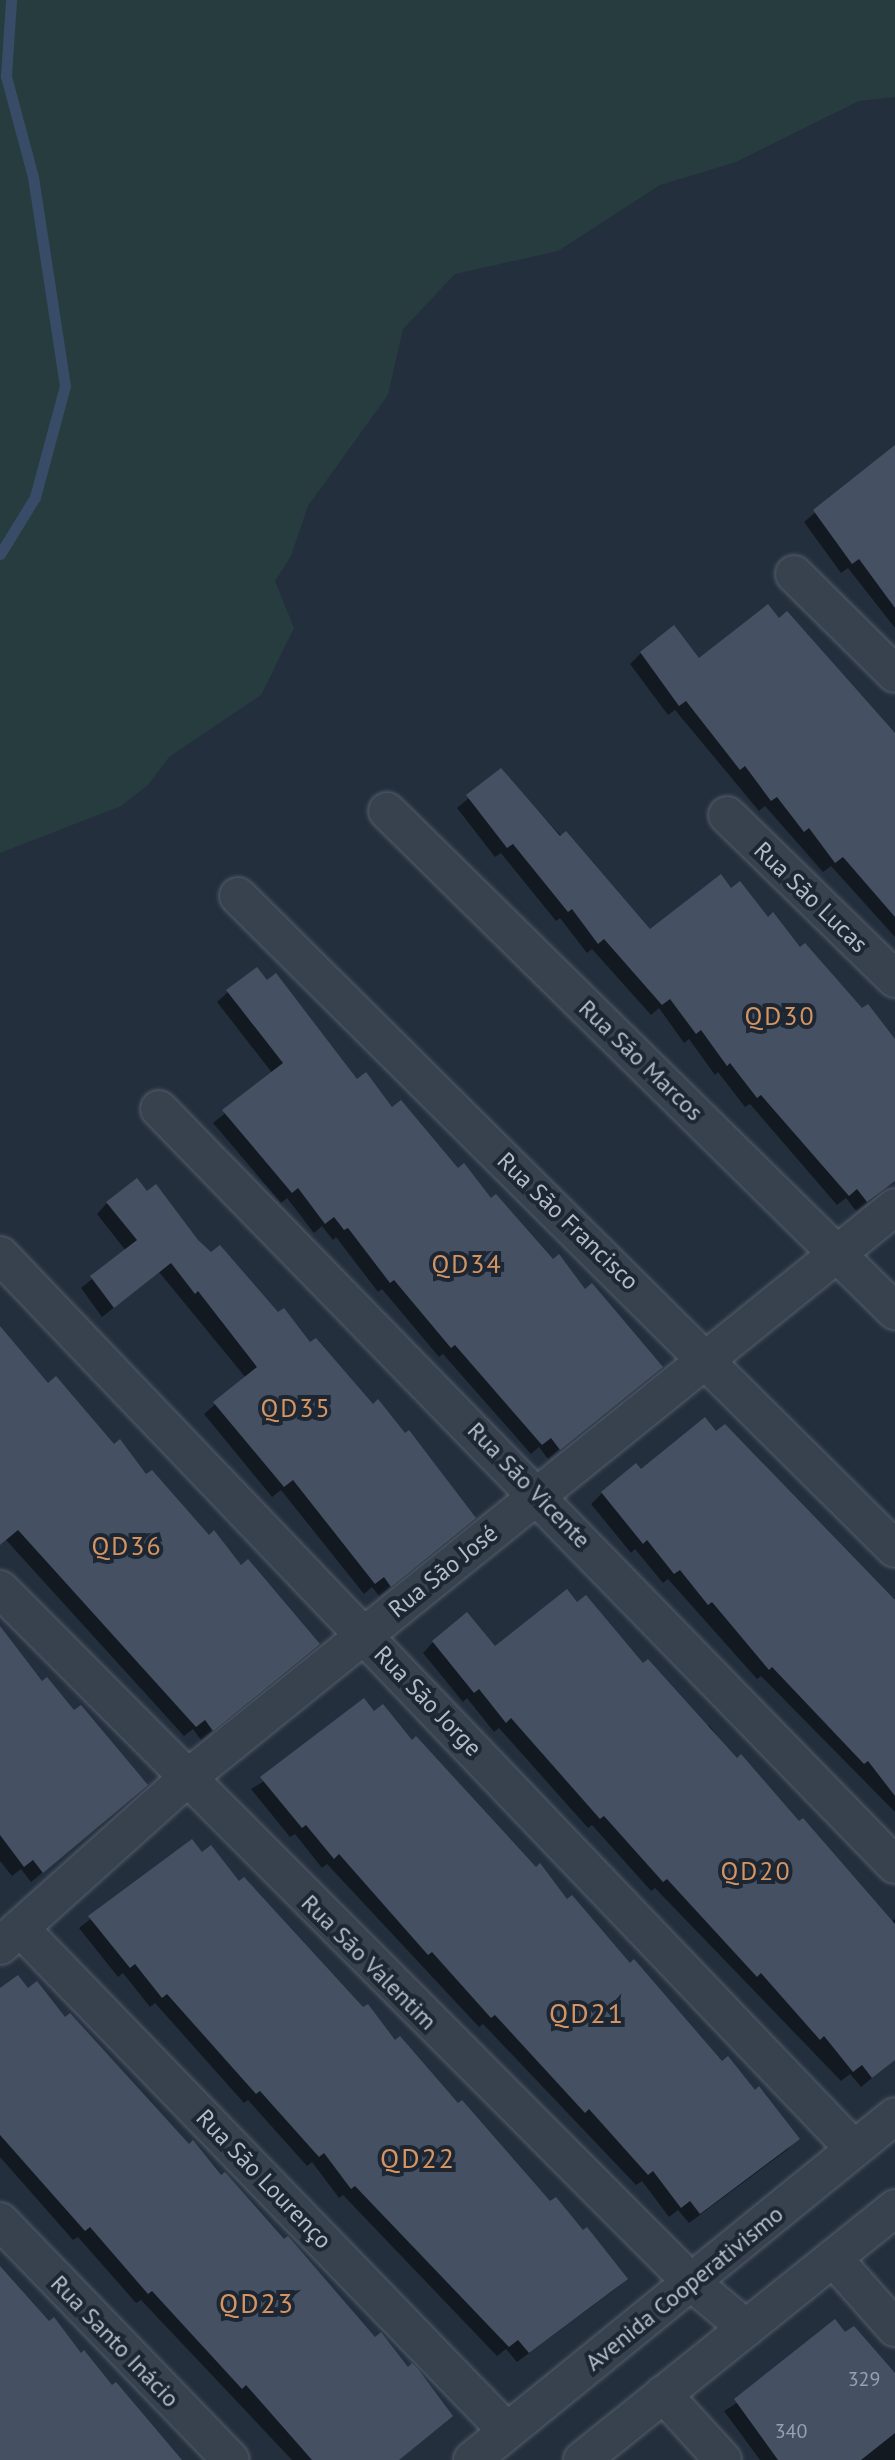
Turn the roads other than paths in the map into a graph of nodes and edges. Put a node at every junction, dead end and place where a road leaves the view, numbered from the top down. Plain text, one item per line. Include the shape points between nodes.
1 (794, 574) dead end
2 (895, 674) edge
3 (387, 811) dead end
4 (727, 815) dead end
5 (238, 896) dead end
6 (895, 979) edge
7 (159, 1109) dead end
8 (895, 1207) edge
9 (837, 1252) junction
10 (0, 1255) edge
11 (895, 1311) edge
12 (708, 1357) junction
13 (538, 1494) junction
14 (895, 1549) edge
15 (0, 1589) edge
16 (364, 1634) junction
17 (185, 1780) junction
18 (895, 1865) edge
19 (10, 1937) edge
20 (895, 2116) edge
21 (854, 2149) junction
22 (895, 2208) edge
23 (0, 2221) edge
24 (833, 2258) junction
25 (691, 2282) junction
26 (746, 2328) junction
27 (895, 2328) edge
28 (663, 2394) junction
29 (507, 2431) junction
30 (231, 2460) edge
31 (472, 2460) edge
32 (582, 2460) edge
33 (723, 2460) edge

1 - 2 street
3 - 9 street, Rua São Marcos
4 - 6 street, Rua São Lucas
5 - 12 street, Rua São Francisco
7 - 13 street, Rua São Vicente
8 - 9 street, Rua São José
9 - 11 street, Rua São Marcos
9 - 12 street, Rua São José
10 - 16 street, Rua São Jorge
12 - 13 street, Rua São José
12 - 14 street, Rua São Francisco
13 - 16 street, Rua São José
13 - 18 street, Rua São Vicente
15 - 17 street, Rua São Valentim
16 - 17 street, Rua São José
16 - 21 street, Rua São Jorge
17 - 19 street, Rua São José
17 - 25 street, Rua São Valentim
19 - 29 street, Rua São Lourenço
20 - 21 street, Avenida Cooperativismo
21 - 25 street, Avenida Cooperativismo
22 - 24 street
23 - 30 street, Rua Santo Inácio
24 - 26 street
24 - 27 street
25 - 26 street, Rua São Valentim
25 - 29 street, Avenida Cooperativismo
26 - 28 street
28 - 32 street
28 - 33 street
29 - 31 street, Avenida Cooperativismo

